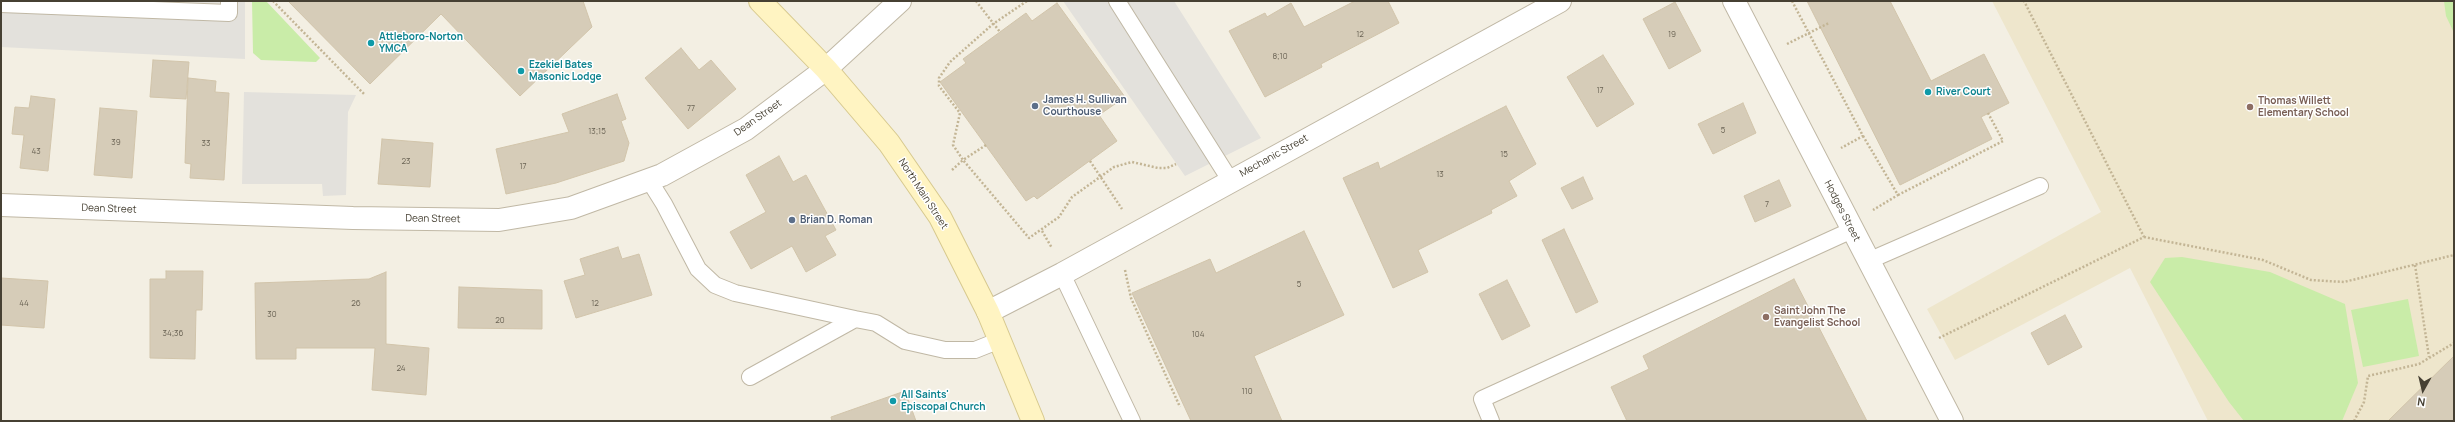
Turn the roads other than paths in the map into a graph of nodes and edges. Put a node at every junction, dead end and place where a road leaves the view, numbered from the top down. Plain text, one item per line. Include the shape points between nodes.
1 (229, 1) edge
2 (760, 1) edge
3 (900, 1) edge
4 (1117, 1) edge
5 (1560, 1) edge
6 (1734, 1) edge
7 (1, 4) edge
8 (826, 68) junction
9 (649, 180) junction
10 (1230, 180) junction
11 (2040, 186) dead end
12 (1, 205) edge
13 (1852, 230) junction
14 (1868, 261) junction
15 (1059, 264) junction
16 (988, 312) junction
17 (855, 319) junction
18 (1000, 340) junction
19 (750, 377) dead end
20 (1033, 421) edge
21 (1132, 421) edge
22 (1491, 421) edge
23 (1952, 421) edge

1 - 7 lane via 229,13
2 - 8 main road, North Main Street
3 - 8 street, Dean Street
4 - 10 lane
5 - 10 street, Mechanic Street
6 - 13 street, Hodges Street
8 - 9 street, Dean Street via 746,129
8 - 16 main road, North Main Street via 889,143 940,217
9 - 12 street, Dean Street via 571,208 499,220 353,218
9 - 17 lane via 698,269 715,285 735,293
10 - 15 street, Mechanic Street
11 - 14 lane
13 - 14 street, Hodges Street
13 - 22 lane via 1482,399
14 - 23 street, Hodges Street
15 - 16 street, Mechanic Street
15 - 21 lane
16 - 18 main road, North Main Street
17 - 18 lane via 876,323 906,341 945,350 975,350
17 - 19 lane
18 - 20 main road, North Main Street

